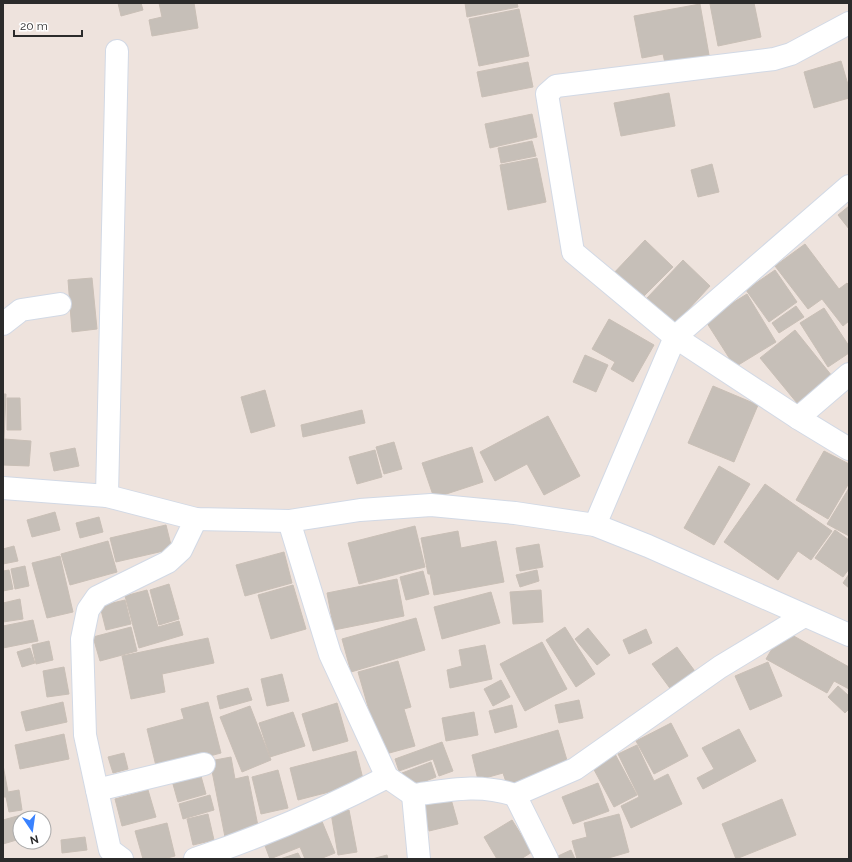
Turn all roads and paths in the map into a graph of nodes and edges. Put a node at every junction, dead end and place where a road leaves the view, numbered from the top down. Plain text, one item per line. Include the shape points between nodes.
1 (849, 23) edge
2 (117, 51) dead end
3 (849, 186) edge
4 (60, 304) dead end
5 (3, 324) edge
6 (675, 337) junction
7 (849, 374) edge
8 (798, 418) junction
9 (849, 449) edge
10 (3, 488) edge
11 (106, 496) junction
12 (196, 519) junction
13 (289, 521) junction
14 (595, 525) junction
15 (804, 616) junction
16 (849, 635) edge
17 (204, 764) dead end
18 (387, 777) junction
19 (97, 790) junction
20 (413, 795) junction
21 (515, 795) junction
22 (122, 859) edge
23 (195, 859) edge
24 (419, 859) edge
25 (547, 859) edge

1 - 6 street via 791,54 774,59 556,86 547,94 573,252
2 - 11 street
3 - 6 street
4 - 5 street via 21,310
6 - 8 street
6 - 14 street
7 - 8 street
8 - 9 street
10 - 11 street
11 - 12 street
12 - 13 street
12 - 19 street via 181,550 168,562 97,597 88,610 82,639 85,735
13 - 14 street via 360,510 431,505 515,513
13 - 18 street via 330,654
14 - 15 street
15 - 16 street
15 - 21 street via 720,667 575,768
17 - 19 street
18 - 20 street
18 - 23 street via 331,806
19 - 22 street via 110,850
20 - 21 street via 465,788 496,789
20 - 24 street
21 - 25 street

